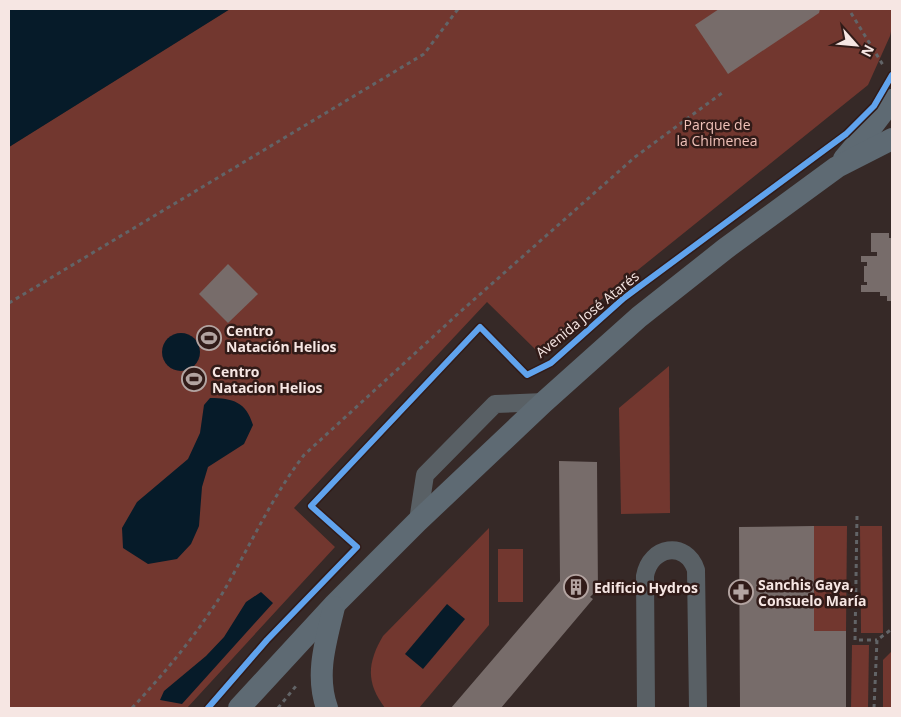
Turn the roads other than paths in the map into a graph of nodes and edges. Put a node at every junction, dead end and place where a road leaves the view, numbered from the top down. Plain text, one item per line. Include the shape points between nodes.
1 (892, 100) edge
2 (892, 139) edge
3 (837, 167) junction
4 (544, 402) junction
5 (418, 521) junction
6 (335, 604) junction
7 (239, 708) edge
8 (326, 708) edge
9 (646, 708) edge
10 (698, 708) edge

1 - 3 main road
2 - 3 main road
3 - 4 main road via 725,249 640,317
4 - 5 main road
4 - 5 lane via 495,404 425,475
5 - 6 main road
6 - 7 main road
6 - 8 main road via 321,666 312,687
9 - 10 lane via 645,576 651,560 658,554 674,550 689,558 696,570

